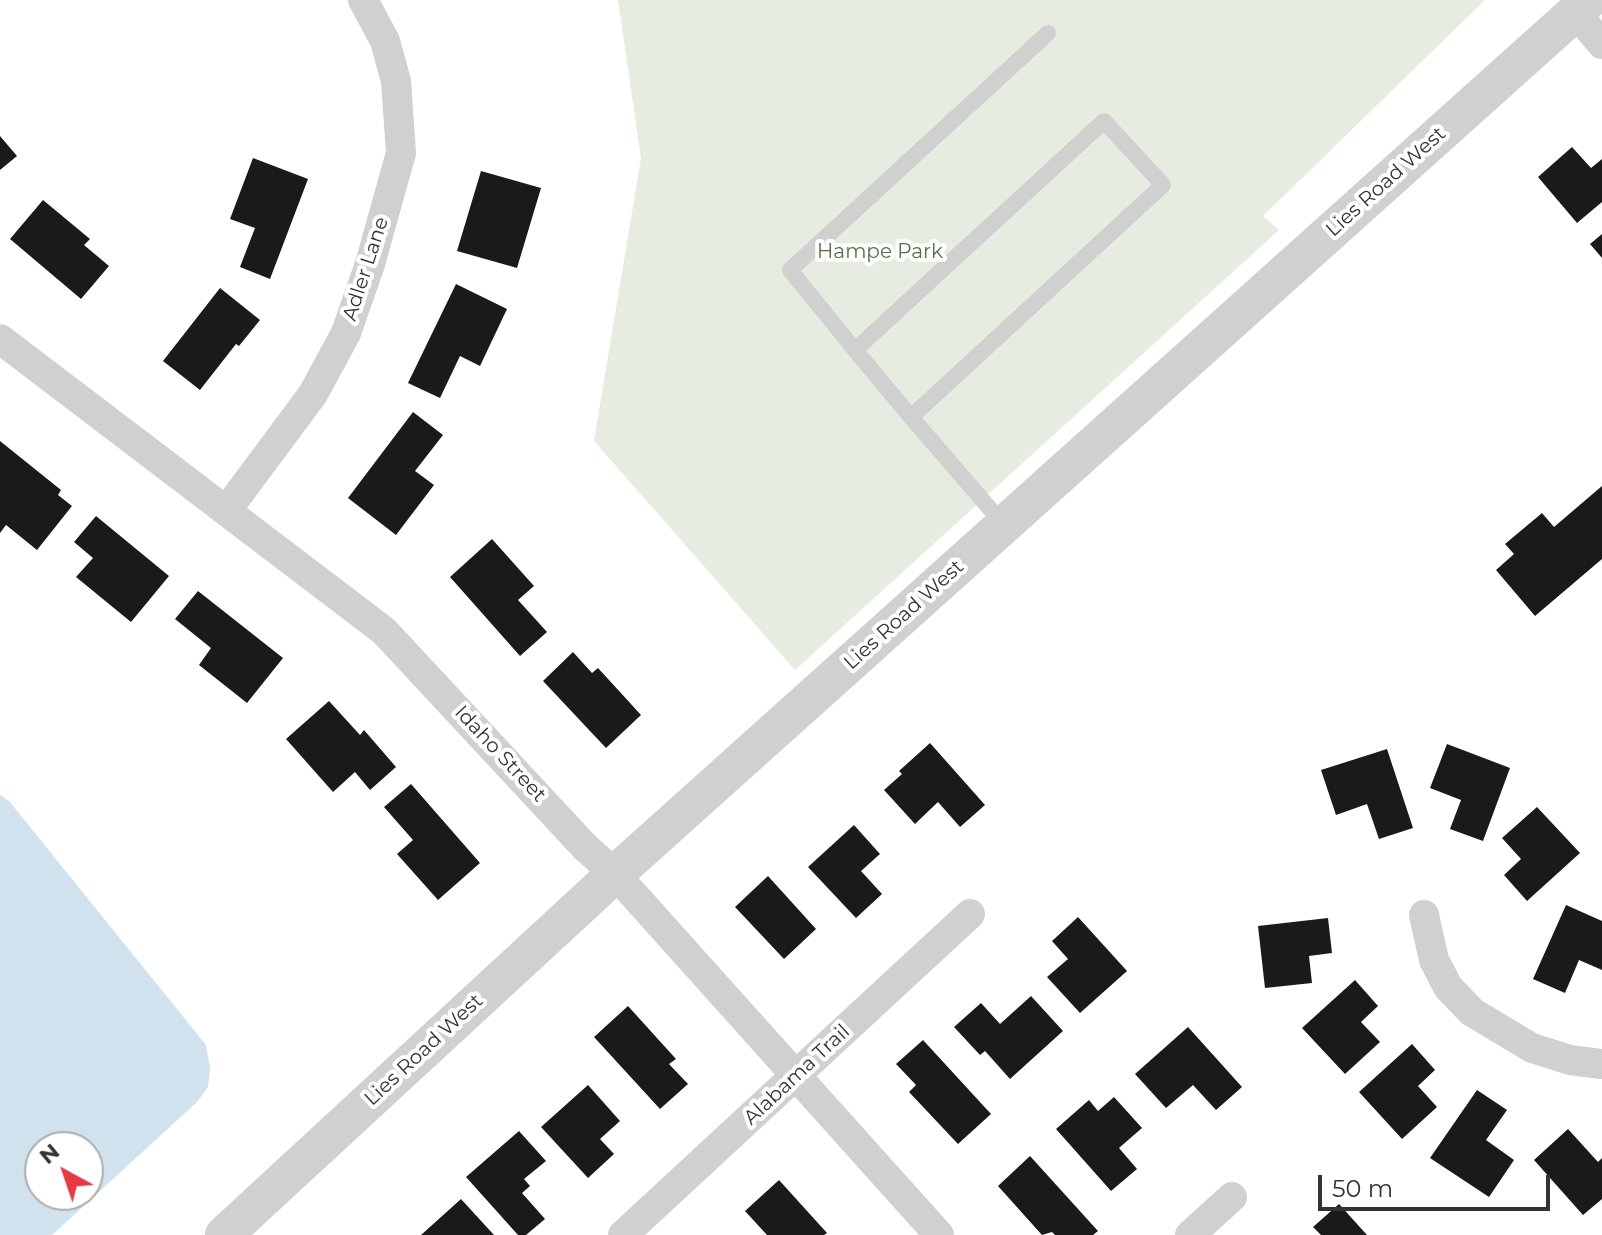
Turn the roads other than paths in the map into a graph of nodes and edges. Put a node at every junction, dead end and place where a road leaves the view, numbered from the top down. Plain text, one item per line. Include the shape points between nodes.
1 (363, 0) edge
2 (1582, 6) edge
3 (1048, 33) dead end
4 (1602, 44) edge
5 (0, 339) edge
6 (855, 350) junction
7 (911, 417) junction
8 (226, 511) junction
9 (1004, 525) junction
10 (615, 874) junction
11 (970, 914) dead end
12 (1424, 915) dead end
13 (1602, 1064) edge
14 (796, 1078) junction
15 (1232, 1197) dead end
16 (224, 1235) edge
17 (623, 1235) edge
18 (939, 1235) edge
19 (1190, 1235) edge

1 - 8 street, Adler Lane via 385,41 396,81 401,153 346,333 313,394
2 - 4 street
2 - 9 street, Lies Road West
3 - 6 lane via 790,270
5 - 8 street, Idaho Street
6 - 7 lane
6 - 7 lane via 1104,121 1163,185
7 - 9 lane
8 - 10 street, Idaho Street via 384,631
9 - 10 street, Lies Road West
10 - 14 street, Idaho Street
10 - 16 street, Lies Road West
11 - 14 street, Alabama Trail
12 - 13 street via 1434,960 1448,987 1472,1012 1532,1048
14 - 17 street, Alabama Trail
14 - 18 street, Idaho Street
15 - 19 street

